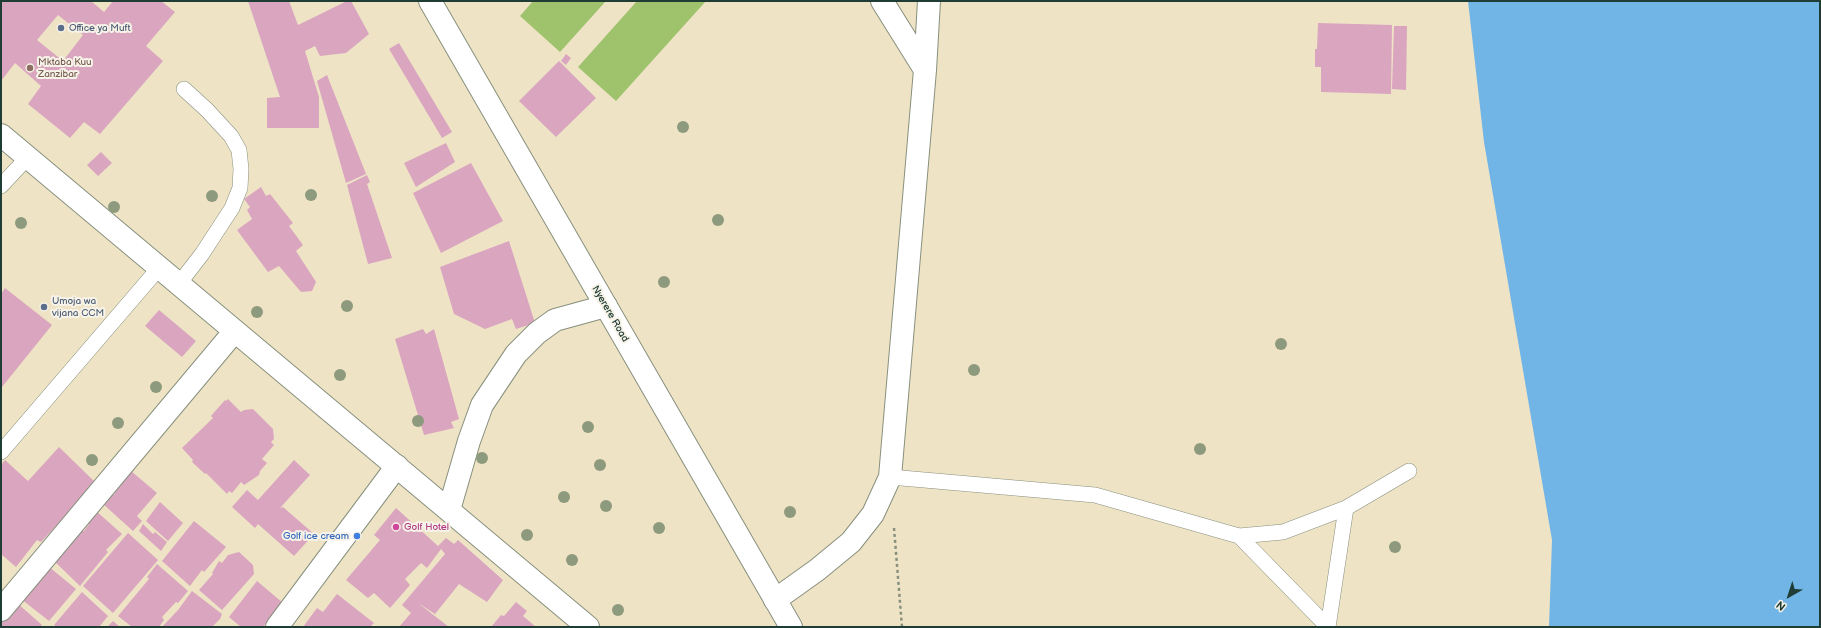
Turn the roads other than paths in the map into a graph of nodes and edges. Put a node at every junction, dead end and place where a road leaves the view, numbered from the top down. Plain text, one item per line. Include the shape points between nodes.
1 (430, 1) edge
2 (882, 1) edge
3 (929, 1) edge
4 (926, 70) junction
5 (184, 89) dead end
6 (1, 134) edge
7 (28, 157) junction
8 (1, 186) edge
9 (159, 268) junction
10 (178, 285) junction
11 (606, 306) junction
12 (234, 332) junction
13 (1, 452) edge
14 (397, 466) junction
15 (1409, 471) dead end
16 (890, 477) junction
17 (1346, 508) junction
18 (449, 510) junction
19 (1239, 536) junction
20 (775, 600) junction
21 (1, 610) edge
22 (277, 627) edge
23 (588, 627) edge
24 (791, 627) edge
25 (1328, 627) edge

1 - 11 street, Nyerere Road
2 - 4 street
3 - 4 street
4 - 16 street
5 - 10 lane via 231,136 239,150 241,169 240,188 232,208
6 - 7 street
7 - 8 lane
7 - 9 street
9 - 10 street
9 - 13 lane
10 - 12 street
11 - 18 street via 555,320 537,333 516,354 482,406
11 - 20 street, Nyerere Road
12 - 14 street
12 - 21 street
14 - 18 street
14 - 22 street
15 - 17 lane
16 - 19 lane via 1095,495
16 - 20 street via 873,514 851,542
17 - 19 lane via 1284,532
17 - 25 lane
18 - 23 street
19 - 25 lane
20 - 24 street, Nyerere Road

